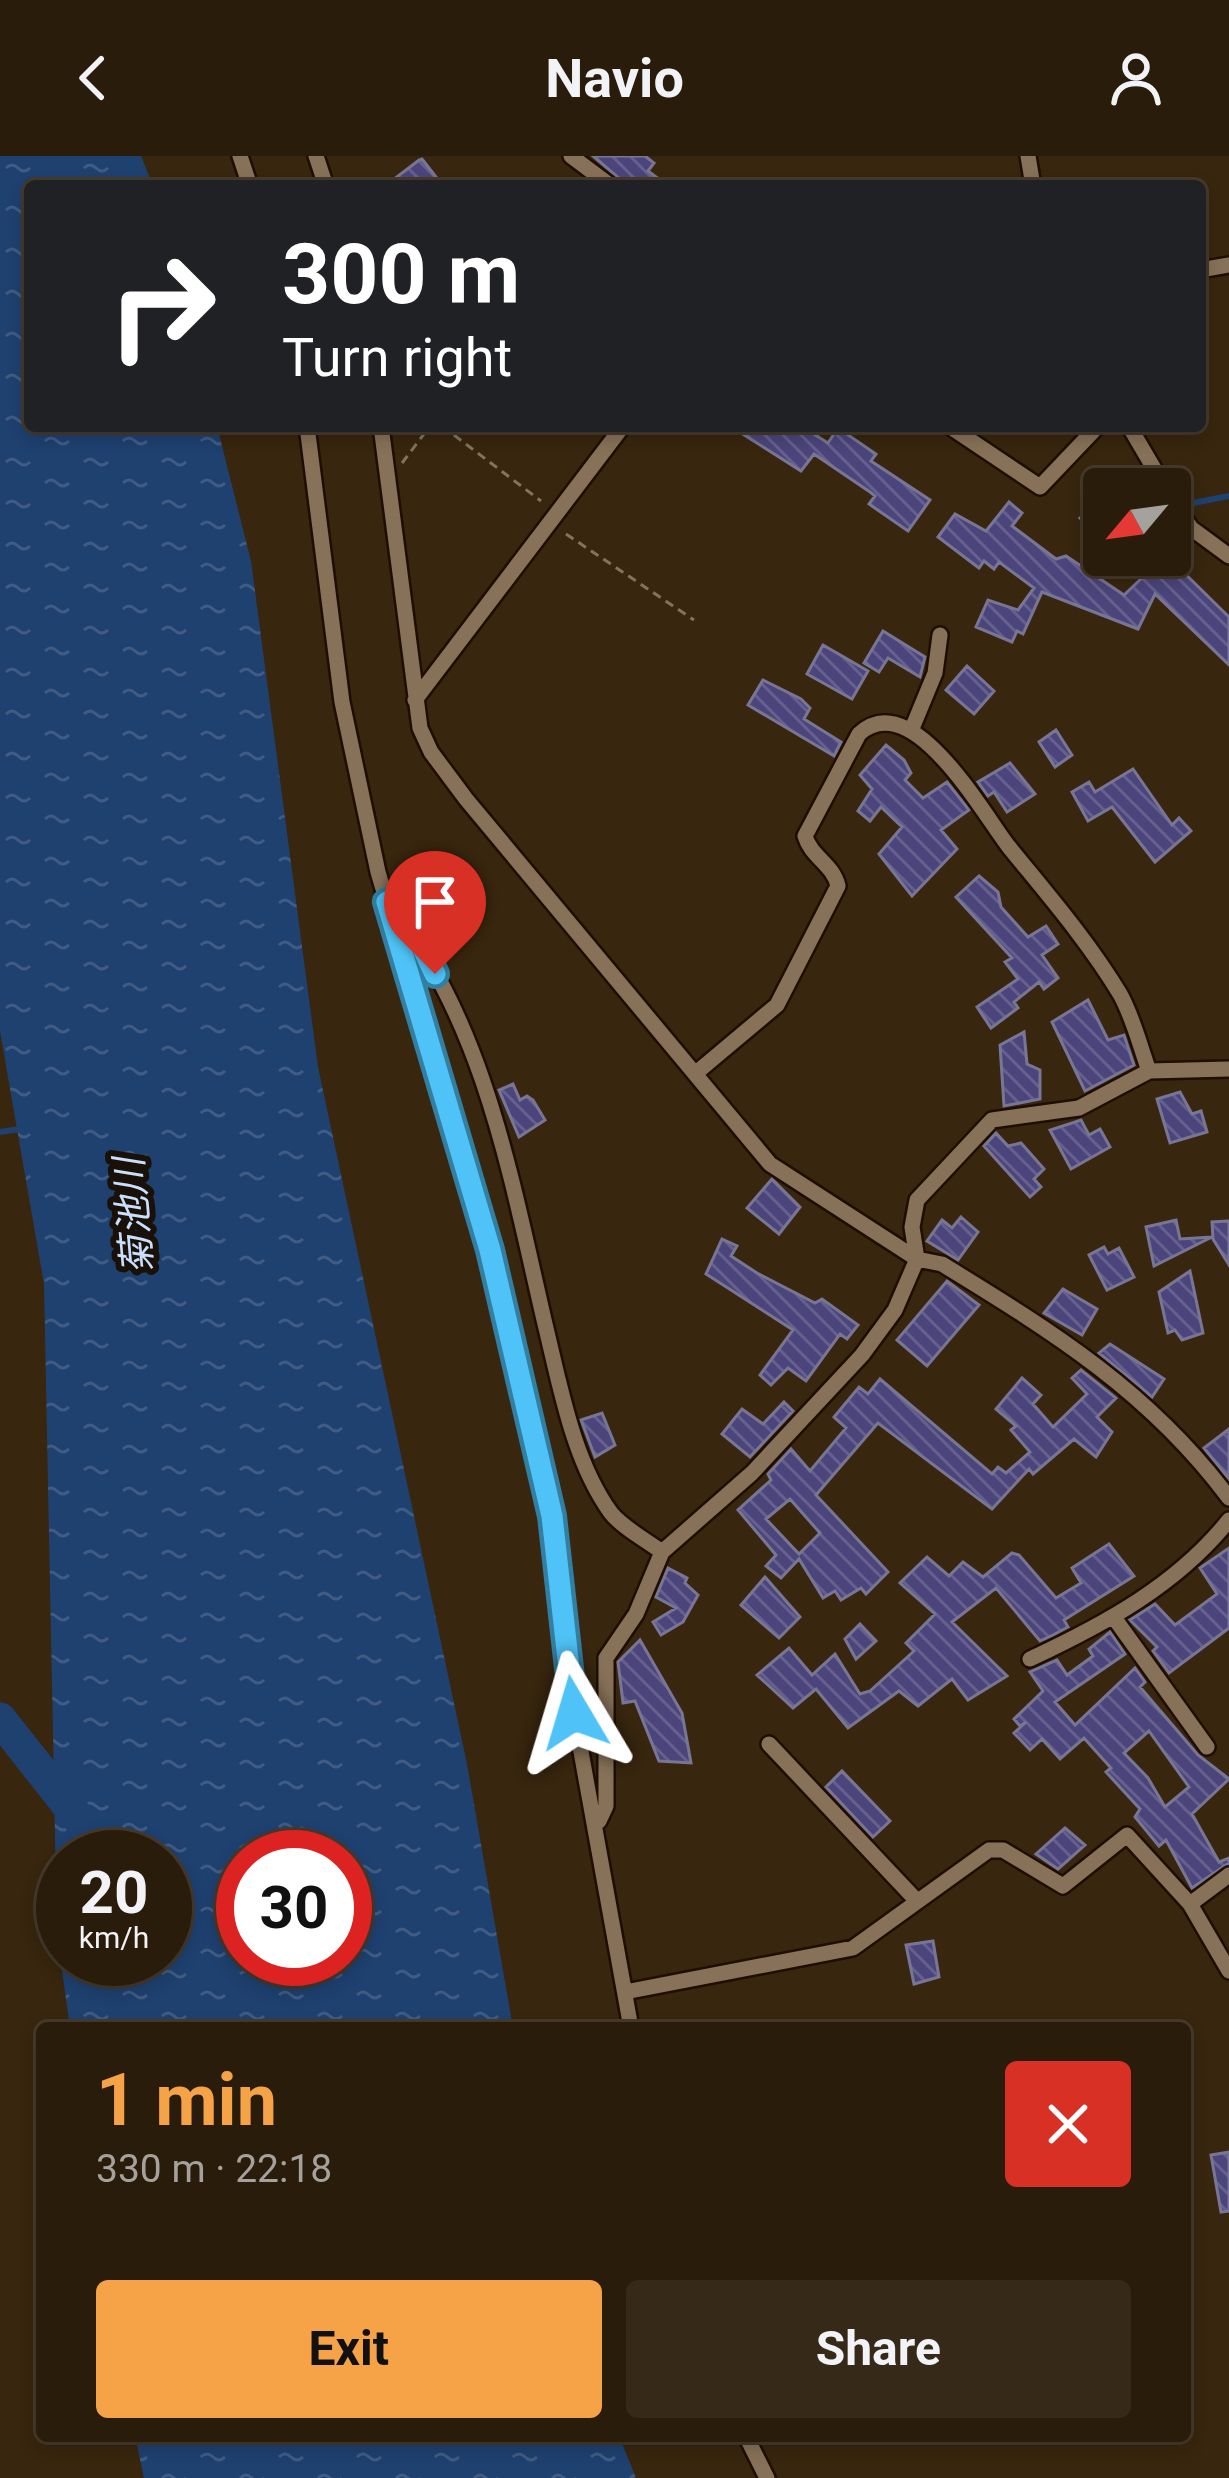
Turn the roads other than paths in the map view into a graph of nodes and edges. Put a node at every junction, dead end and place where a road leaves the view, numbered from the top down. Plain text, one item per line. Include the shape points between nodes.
1 (571, 156) edge
2 (603, 180) edge
3 (308, 432) edge
4 (382, 432) edge
5 (618, 432) edge
6 (958, 432) edge
7 (1092, 432) edge
8 (1133, 432) edge
9 (1154, 468) edge
10 (1191, 528) edge
11 (1229, 556) edge
12 (940, 635) dead end
13 (415, 700) junction
14 (911, 731) junction
15 (387, 902) junction
16 (1229, 1069) edge
17 (1149, 1071) junction
18 (696, 1072) junction
19 (917, 1259) junction
20 (1229, 1498) edge
21 (1229, 1520) edge
22 (662, 1552) junction
23 (1115, 1619) junction
24 (1030, 1659) dead end
25 (769, 1744) dead end
26 (1207, 1747) dead end
27 (598, 1824) junction
28 (1229, 1875) edge
29 (916, 1900) junction
30 (1190, 1904) junction
31 (1229, 1971) edge
32 (625, 1992) junction
33 (630, 2022) edge
34 (749, 2442) edge
35 (767, 2478) edge

1 - 2 street
3 - 15 street via 342,702
4 - 13 street
5 - 13 street
6 - 7 street via 1040,487
8 - 9 street
10 - 11 street
12 - 14 street via 935,673
13 - 18 street via 431,752 454,784
14 - 17 street via 969,784 1074,926 1123,999
14 - 18 street via 886,722 859,734 806,836 838,886 777,1005
15 - 22 street via 420,942 465,1030 562,1399 588,1463 612,1514
15 - 27 street via 490,1250 552,1516 574,1713
16 - 17 street
17 - 19 street via 1079,1108 992,1120 917,1200
18 - 19 street via 770,1164
19 - 20 street via 942,1264 1085,1352 1160,1416
19 - 22 street via 896,1310 862,1355 752,1473
21 - 23 street via 1207,1548
22 - 27 street via 606,1658 606,1806
23 - 24 street
23 - 26 street
25 - 29 street
27 - 32 street
28 - 30 street
29 - 30 street via 989,1850 1003,1850 1064,1886 1127,1835
29 - 32 street via 853,1948
30 - 31 street
32 - 33 street
34 - 35 street

